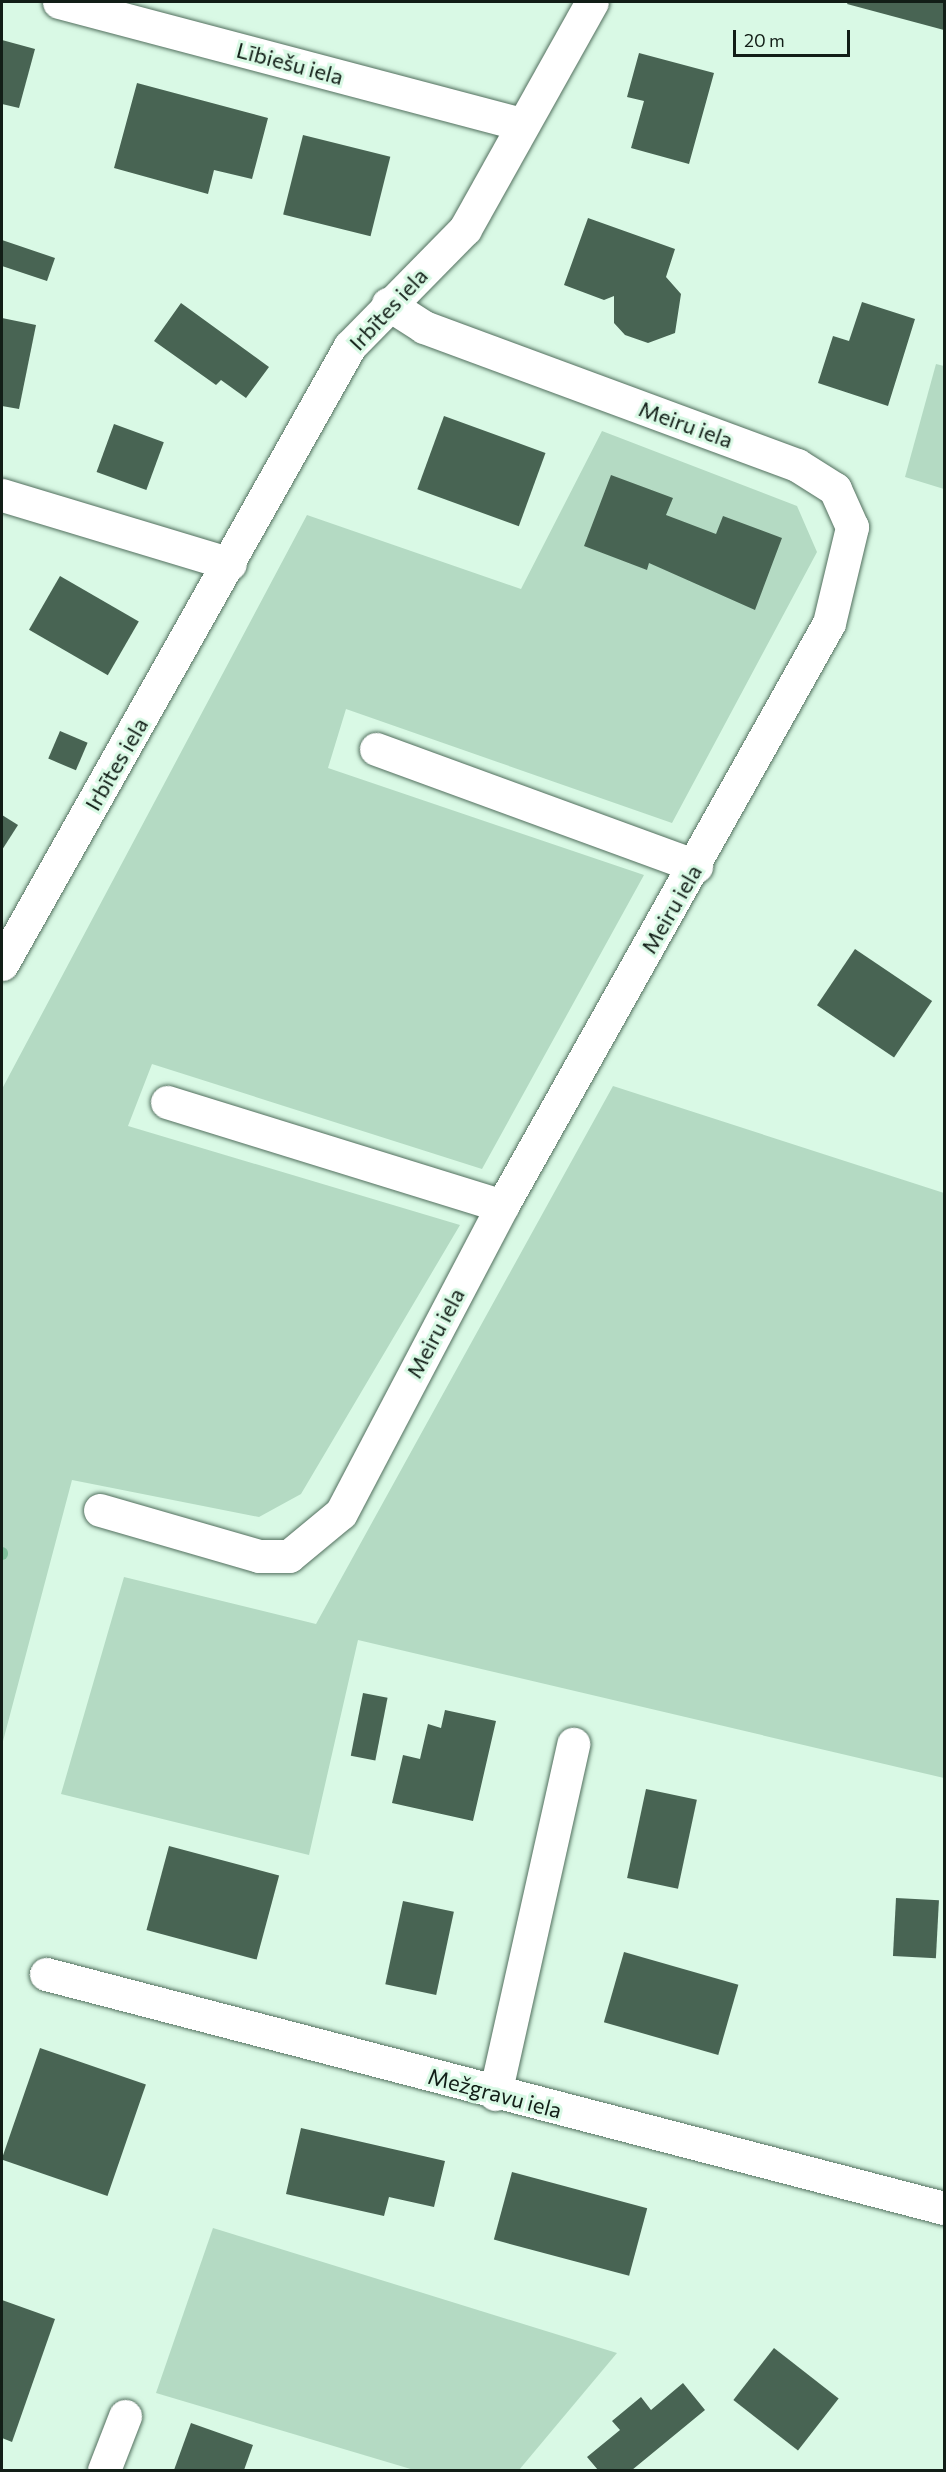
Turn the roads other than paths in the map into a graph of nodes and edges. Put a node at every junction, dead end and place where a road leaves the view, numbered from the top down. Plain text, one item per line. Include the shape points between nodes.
1 (59, 2) edge
2 (592, 2) edge
3 (520, 124) junction
4 (388, 304) junction
5 (2, 495) edge
6 (231, 564) junction
7 (376, 749) dead end
8 (696, 866) junction
9 (2, 964) edge
10 (167, 1102) dead end
11 (502, 1206) junction
12 (100, 1510) dead end
13 (573, 1744) dead end
14 (46, 1974) dead end
15 (495, 2094) junction
16 (945, 2208) edge
17 (125, 2416) dead end
18 (104, 2470) edge

1 - 3 street, Lībiešu iela
2 - 3 street, Irbītes iela
3 - 4 street, Irbītes iela via 465,229
4 - 6 street, Irbītes iela via 350,346
4 - 8 street, Meiru iela via 424,327 797,465 835,489 852,527 829,623
5 - 6 street
6 - 9 street, Irbītes iela
7 - 8 street
8 - 11 street, Meiru iela
10 - 11 street
11 - 12 street, Meiru iela via 341,1513 290,1556 259,1556
13 - 15 street
14 - 15 street, Mežgravu iela
15 - 16 street, Mežgravu iela
17 - 18 street

